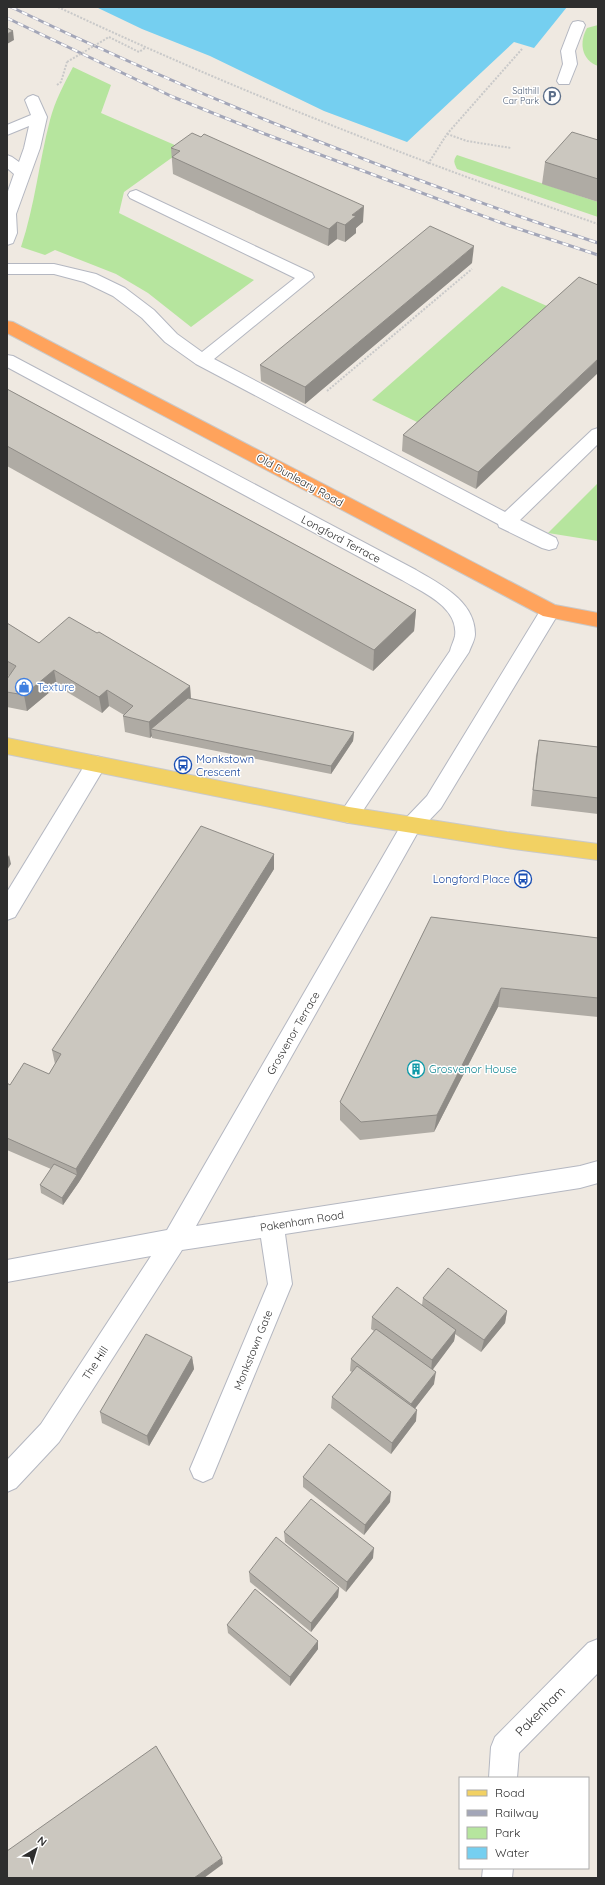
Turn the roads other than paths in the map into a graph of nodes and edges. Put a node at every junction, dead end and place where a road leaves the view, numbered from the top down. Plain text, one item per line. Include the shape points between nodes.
1 (578, 25) dead end
2 (564, 81) dead end
3 (33, 100) dead end
4 (39, 116) junction
5 (7, 130) edge
6 (7, 160) edge
7 (22, 173) junction
8 (136, 195) dead end
9 (8, 215) edge
10 (7, 240) edge
11 (7, 268) edge
12 (7, 326) edge
13 (7, 360) edge
14 (202, 360) junction
15 (598, 434) edge
16 (506, 522) junction
17 (549, 544) dead end
18 (550, 611) junction
19 (598, 620) edge
20 (7, 746) edge
21 (96, 764) junction
22 (349, 815) junction
23 (410, 826) junction
24 (598, 852) edge
25 (7, 911) edge
26 (598, 1172) edge
27 (272, 1226) junction
28 (175, 1240) junction
29 (7, 1271) edge
30 (203, 1469) dead end
31 (7, 1479) edge
32 (598, 1653) edge
33 (503, 1777) edge

1 - 2 street via 574,29 568,51 570,64
3 - 4 street
4 - 5 street
4 - 7 street via 32,148
6 - 7 street
7 - 9 street
8 - 14 street via 306,277
9 - 10 street
11 - 14 street via 54,269 90,278 119,292 148,314 171,338
12 - 18 highway, Old Dunleary Road
13 - 22 street, Longford Terrace via 409,575 440,594 460,612 465,635 459,652
14 - 16 street
15 - 16 street
16 - 17 street
18 - 19 highway, Old Dunleary Road
18 - 23 street via 434,802
20 - 21 main road
21 - 22 main road
21 - 25 street
22 - 23 main road
23 - 24 main road
23 - 28 street, Grosvenor Terrace
26 - 27 street, Pakenham Road
27 - 28 street, Pakenham Road
27 - 30 street, Monkstown Gate via 280,1284
28 - 29 street, Pakenham Road
28 - 31 street, The Hill via 50,1433
32 - 33 street, Pakenham via 505,1747

